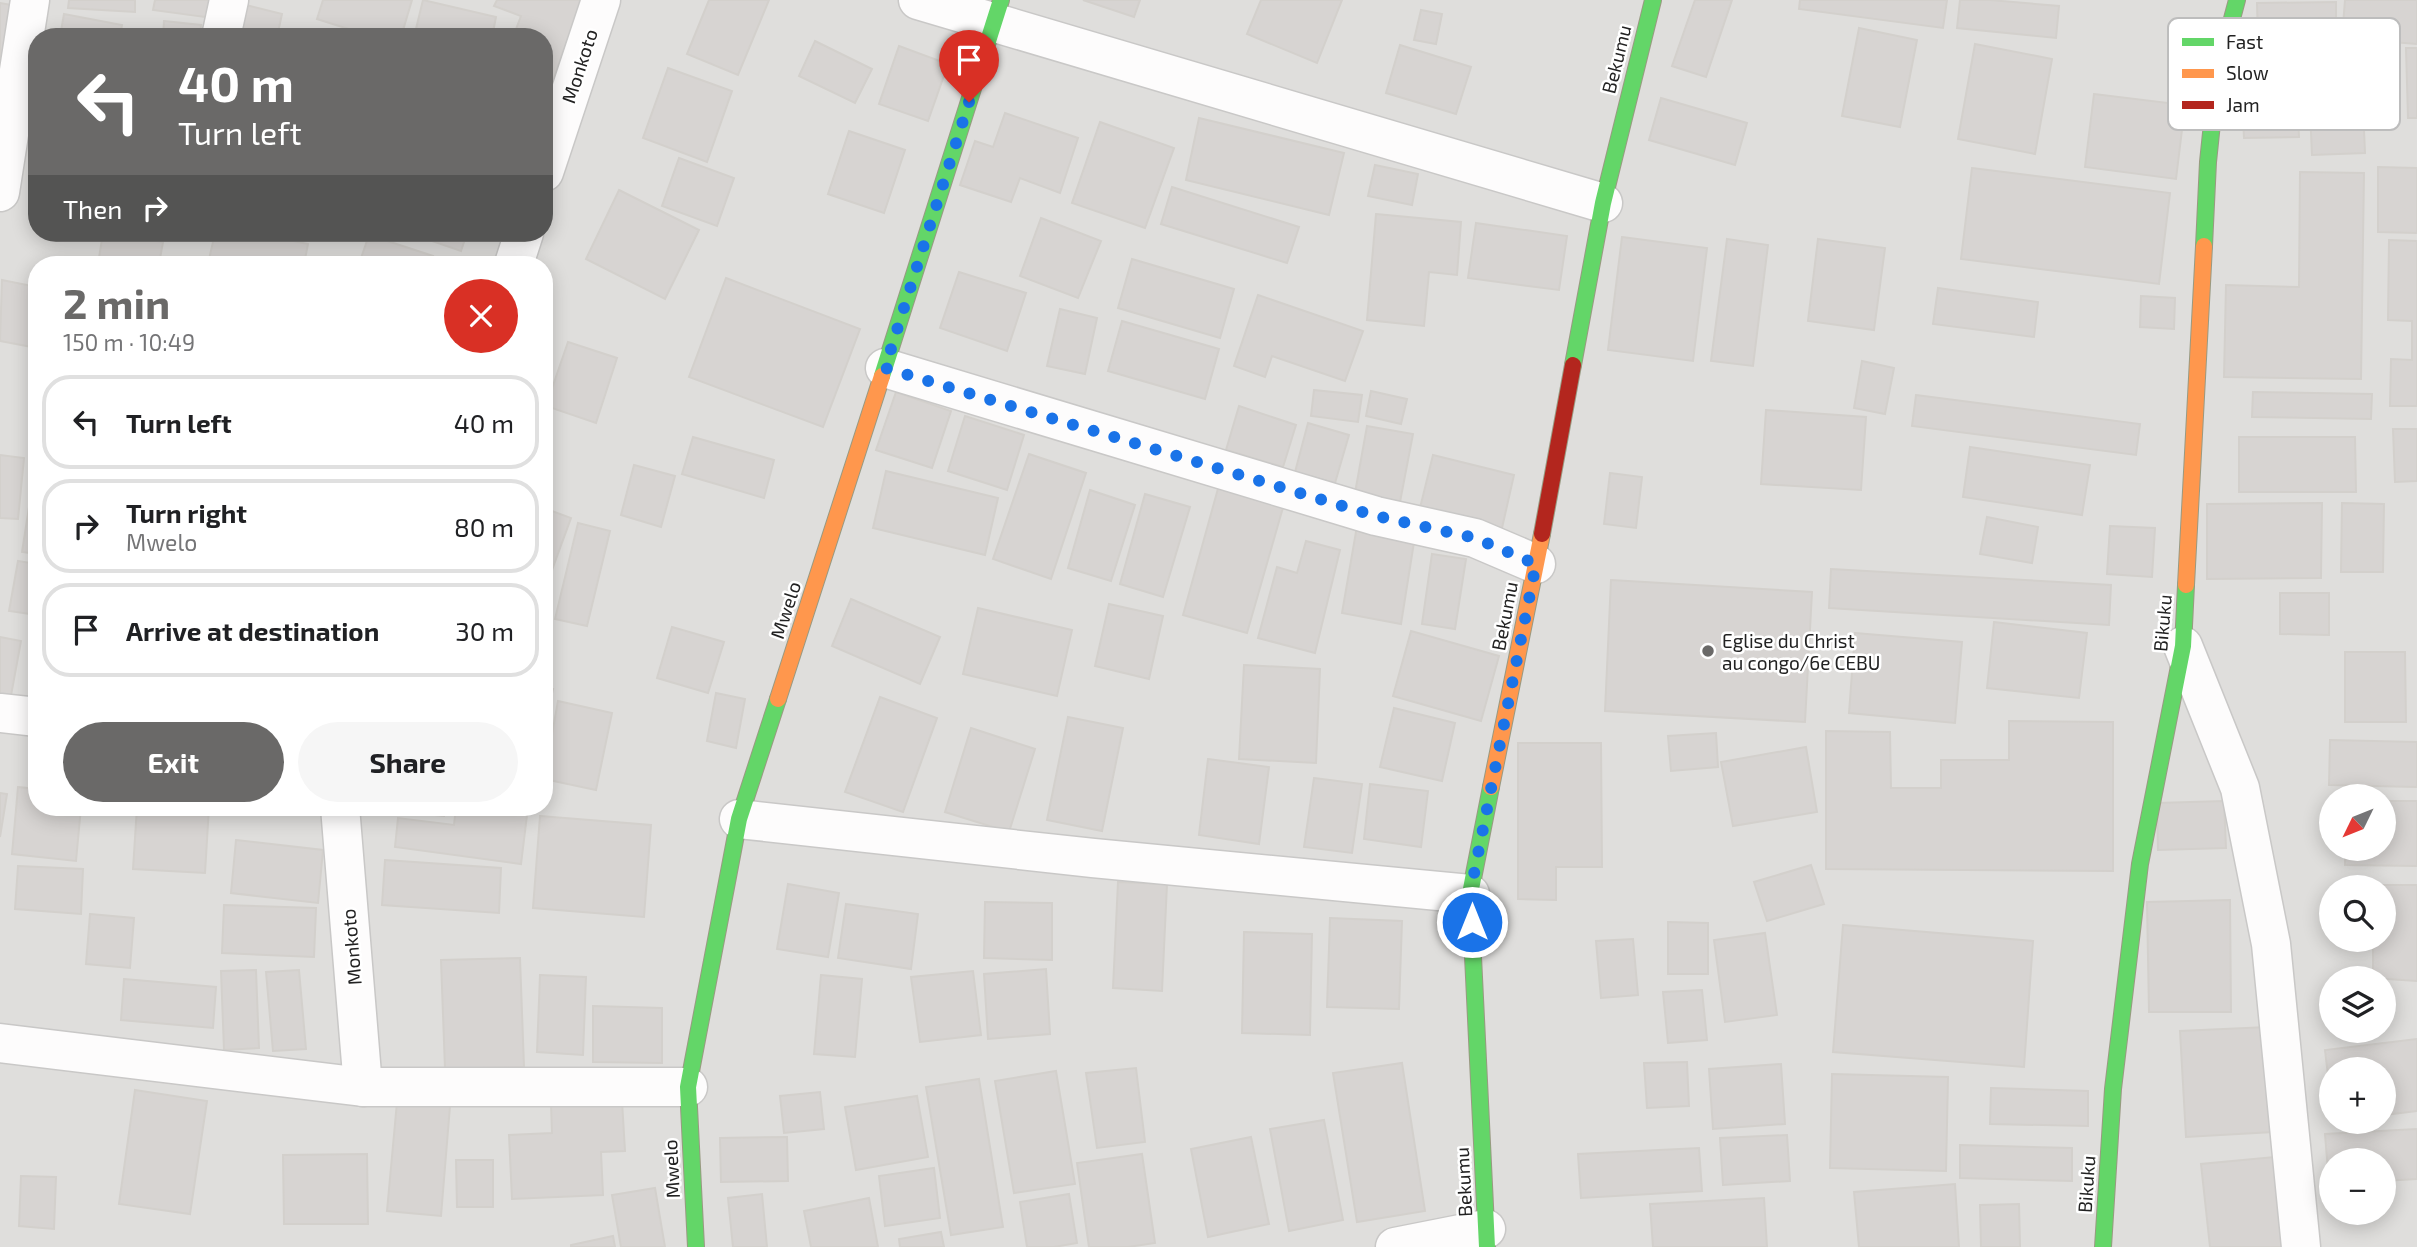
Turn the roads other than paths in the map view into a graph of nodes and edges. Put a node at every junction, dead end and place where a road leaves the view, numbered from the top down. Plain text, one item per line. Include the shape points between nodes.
1 (30, 0) edge
2 (229, 0) edge
3 (601, 0) edge
4 (918, 0) edge
5 (1653, 0) edge
6 (2237, 0) edge
7 (997, 11) edge
8 (2232, 18) edge
9 (223, 28) edge
10 (2211, 130) edge
11 (553, 145) edge
12 (0, 192) edge
13 (1603, 203) junction
14 (885, 368) junction
15 (1536, 564) junction
16 (2183, 646) junction
17 (0, 713) edge
18 (28, 716) edge
19 (341, 816) edge
20 (739, 819) junction
21 (1470, 894) junction
22 (0, 1043) edge
23 (363, 1087) junction
24 (688, 1087) junction
25 (1487, 1238) edge
26 (696, 1247) edge
27 (1395, 1247) edge
28 (2103, 1247) edge
29 (2301, 1247) edge

1 - 12 street
2 - 9 street
3 - 11 street, Monkoto
4 - 7 street
5 - 13 street, Bekumu
6 - 8 street, Bikuku
7 - 13 street
7 - 14 street, Mwelo
10 - 16 street, Bikuku
13 - 15 street, Bekumu
14 - 15 street via 1376,516 1475,538
14 - 20 street, Mwelo
15 - 21 street, Bekumu
16 - 28 street, Bikuku via 2140,864 2113,1090
16 - 29 street via 2239,788 2271,944
17 - 18 street
19 - 23 street, Monkoto
20 - 21 street
20 - 24 street, Mwelo
21 - 25 street, Bekumu
22 - 23 street
23 - 24 street
24 - 26 street, Mwelo
25 - 27 street

